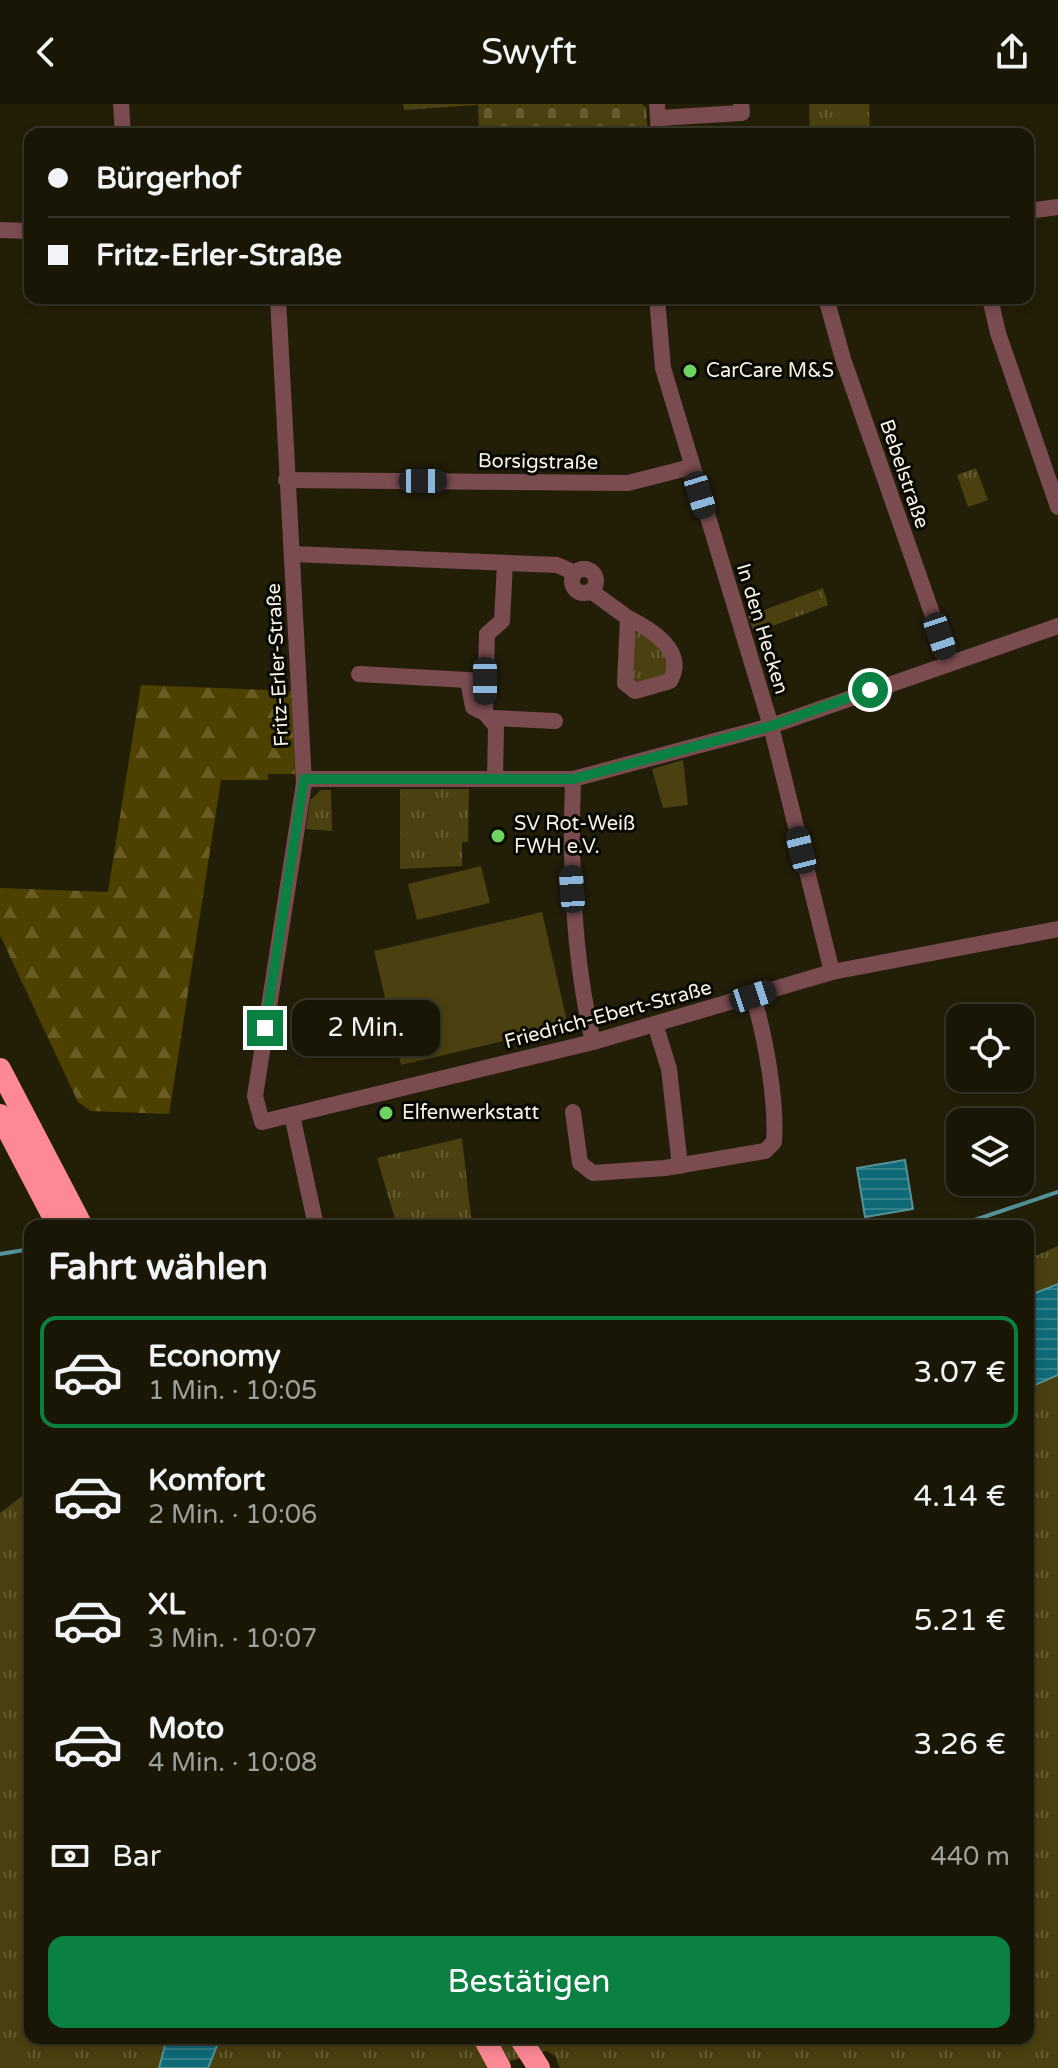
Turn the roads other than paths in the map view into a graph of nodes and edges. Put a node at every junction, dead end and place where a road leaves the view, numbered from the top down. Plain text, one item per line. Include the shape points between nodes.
1 (121, 104) edge
2 (741, 104) edge
3 (709, 109) edge
4 (658, 119) edge
5 (123, 128) edge
6 (1058, 207) edge
7 (1034, 210) edge
8 (0, 230) edge
9 (24, 231) edge
10 (278, 304) edge
11 (658, 304) edge
12 (828, 304) edge
13 (991, 304) edge
14 (691, 467) junction
15 (286, 480) junction
16 (1058, 507) edge
17 (292, 554) junction
18 (505, 563) junction
19 (628, 618) junction
20 (1058, 626) edge
21 (949, 662) junction
22 (359, 674) dead end
23 (476, 681) junction
24 (489, 716) junction
25 (555, 721) dead end
26 (771, 726) junction
27 (304, 779) junction
28 (495, 779) junction
29 (573, 779) junction
30 (1058, 929) edge
31 (832, 972) junction
32 (753, 996) junction
33 (655, 1024) junction
34 (593, 1042) junction
35 (0, 1069) edge
36 (573, 1112) dead end
37 (0, 1115) edge
38 (292, 1115) junction
39 (262, 1122) joint
40 (680, 1166) junction
41 (55, 1220) edge
42 (79, 1220) edge
43 (315, 1220) edge
44 (487, 2044) edge
45 (500, 2068) edge

1 - 5 street
2 - 3 street via 742,113
3 - 4 street
6 - 7 street
8 - 9 street
10 - 15 street, Fritz-Erler-Straße
11 - 14 street, In den Hecken via 663,368
12 - 21 street, Bebelstraße
13 - 16 street
14 - 15 street, Borsigstraße via 628,483
14 - 26 street, In den Hecken
15 - 17 street, Fritz-Erler-Straße
17 - 18 street
17 - 27 street, Fritz-Erler-Straße
18 - 19 street via 557,565 575,573 575,590 591,591
18 - 23 street via 502,621 487,634
19 - 19 street via 625,683 635,691 670,681 674,666 667,646 649,628
20 - 21 street
21 - 26 street
22 - 23 street
23 - 24 street
24 - 25 street
24 - 28 street via 496,726
26 - 29 street
26 - 31 street, In den Hecken
27 - 28 street
27 - 39 street, Fritz-Erler-Straße via 255,1096
28 - 29 street
29 - 34 street via 572,889
30 - 31 street, Friedrich-Ebert-Straße
31 - 32 street, Friedrich-Ebert-Straße
32 - 33 street, Friedrich-Ebert-Straße
32 - 40 street via 765,1032 773,1145 760,1153
33 - 34 street, Friedrich-Ebert-Straße
33 - 40 street via 669,1069
34 - 38 street, Friedrich-Ebert-Straße
35 - 42 highway
36 - 40 street via 584,1170
37 - 41 highway
38 - 39 street, Friedrich-Ebert-Straße
38 - 43 street
44 - 45 highway

